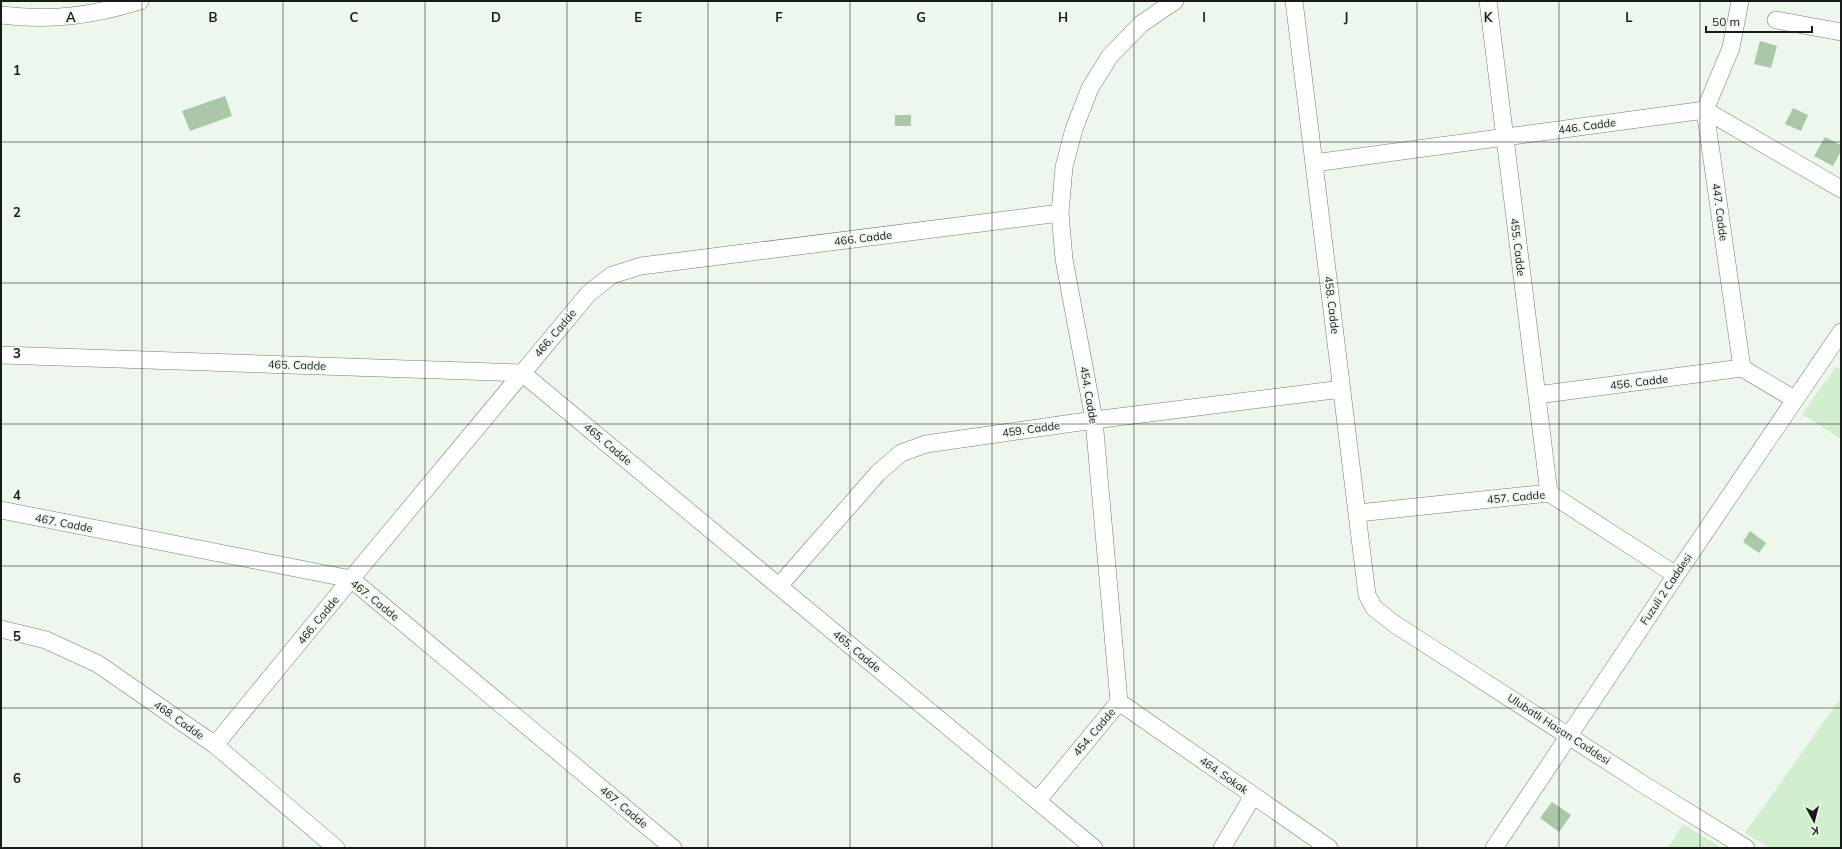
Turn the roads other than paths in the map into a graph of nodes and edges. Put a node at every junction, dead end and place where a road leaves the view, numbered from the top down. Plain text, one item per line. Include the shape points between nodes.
1 (140, 1) edge
2 (1175, 1) edge
3 (1294, 1) edge
4 (1488, 1) edge
5 (1740, 1) edge
6 (1, 15) edge
7 (1776, 20) dead end
8 (1841, 32) edge
9 (1705, 110) junction
10 (1505, 137) junction
11 (1314, 163) junction
12 (1841, 188) edge
13 (1060, 213) junction
14 (1841, 332) edge
15 (1, 355) edge
16 (1742, 368) junction
17 (522, 373) junction
18 (1342, 389) junction
19 (1537, 395) junction
20 (1794, 399) junction
21 (1094, 420) junction
22 (1549, 493) junction
23 (1, 510) edge
24 (1358, 513) junction
25 (1676, 575) junction
26 (351, 579) junction
27 (779, 586) junction
28 (1374, 608) joint
29 (1, 629) edge
30 (1119, 702) junction
31 (1569, 735) junction
32 (215, 745) junction
33 (1253, 796) junction
34 (1038, 800) junction
35 (336, 848) edge
36 (673, 848) edge
37 (1094, 848) edge
38 (1222, 848) edge
39 (1329, 848) edge
40 (1494, 848) edge
41 (1746, 848) edge

1 - 6 street via 108,11 66,18
2 - 13 street, 454. Cadde via 1136,30 1110,56 1090,88 1074,129 1064,167
3 - 11 street, 458. Cadde
4 - 10 street, 455. Cadde
5 - 9 street via 1731,48
7 - 8 street
9 - 10 street, 446. Cadde
9 - 12 street
9 - 16 street, 447. Cadde
10 - 11 street, 446. Cadde
10 - 19 street, 455. Cadde
11 - 18 street, 458. Cadde
13 - 17 street, 466. Cadde via 641,266 612,275 589,293
13 - 21 street, 454. Cadde via 1064,259
14 - 20 street, Fuzuli 2 Caddesi
15 - 17 street, 465. Cadde
16 - 19 street, 456. Cadde
16 - 20 street
17 - 26 street, 466. Cadde
17 - 27 street, 465. Cadde
18 - 21 street, 459. Cadde
18 - 24 street, 458. Cadde
19 - 22 street, 455. Cadde
20 - 25 street, Fuzuli 2 Caddesi
21 - 27 street, 459. Cadde via 926,444 901,453 878,473
21 - 30 street, 454. Cadde
22 - 24 street, 457. Cadde
22 - 25 street, 457. Cadde
23 - 26 street, 467. Cadde
24 - 28 street, 458. Cadde via 1367,595
25 - 31 street, Fuzuli 2 Caddesi
26 - 32 street, 466. Cadde
26 - 36 street, 467. Cadde
27 - 34 street, 465. Cadde
28 - 31 street, Ulubatlı Hasan Caddesi
29 - 32 street, 468. Cadde via 46,640 98,664
30 - 33 street, 464. Sokak
30 - 34 street, 454. Cadde
31 - 40 street, Fuzuli 2 Caddesi
31 - 41 street, Ulubatlı Hasan Caddesi
32 - 35 street, 468. Cadde
33 - 38 street
33 - 39 street, 464. Sokak
34 - 37 street, 465. Cadde

